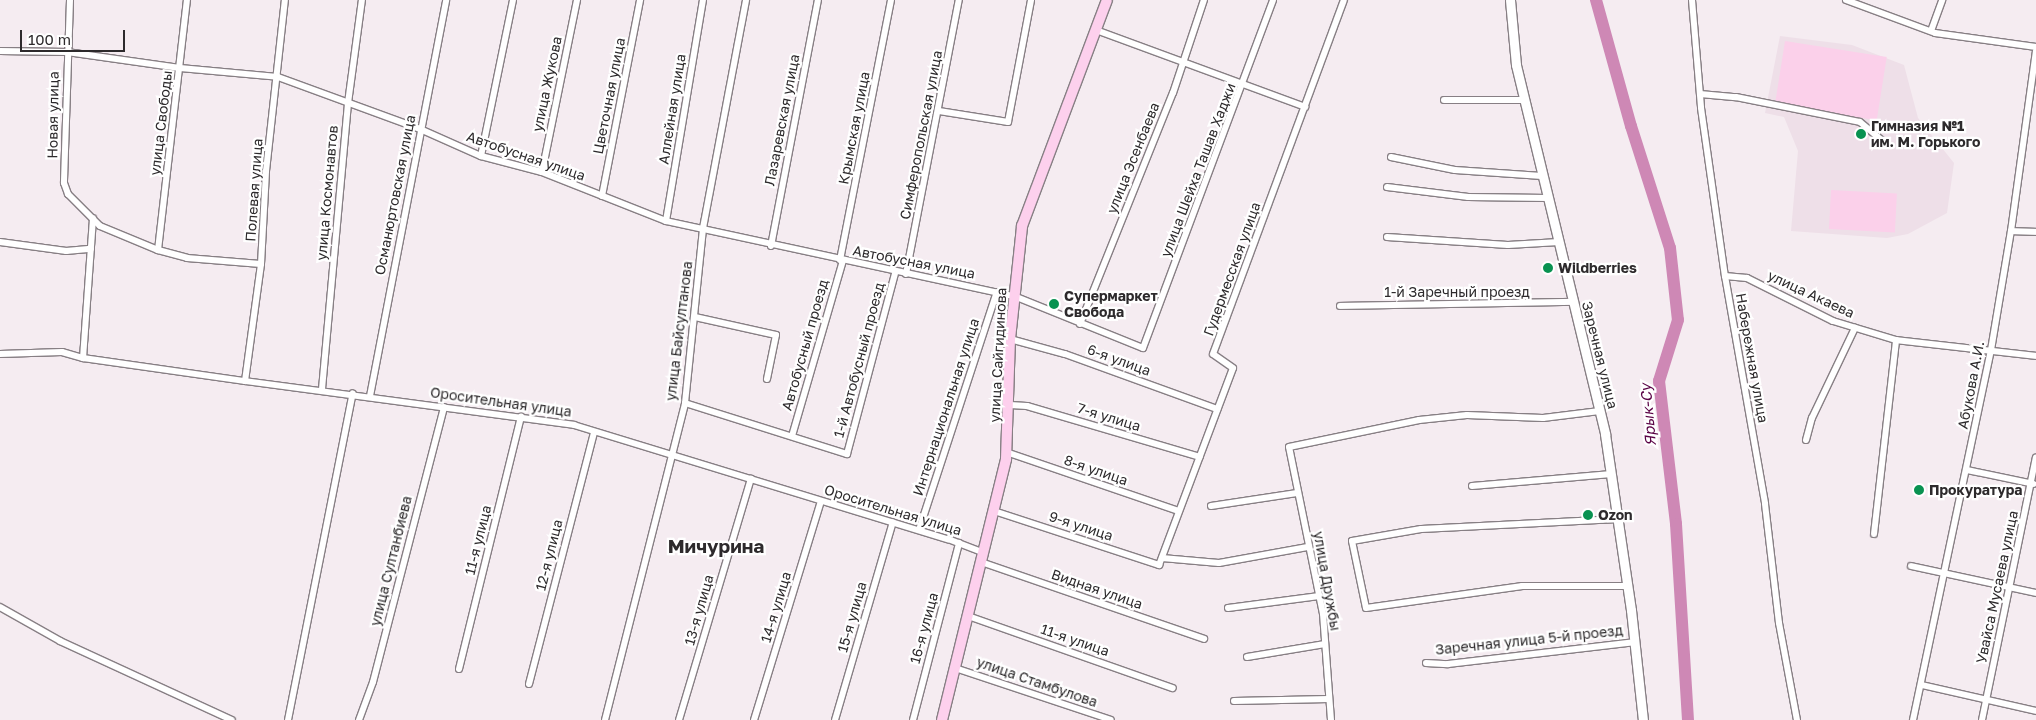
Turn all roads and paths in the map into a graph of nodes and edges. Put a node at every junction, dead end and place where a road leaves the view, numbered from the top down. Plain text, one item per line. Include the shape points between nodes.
1 (70, 0) edge
2 (187, 0) edge
3 (284, 0) edge
4 (362, 0) edge
5 (446, 0) edge
6 (513, 0) edge
7 (577, 0) edge
8 (640, 0) edge
9 (703, 0) edge
10 (746, 0) edge
11 (818, 0) edge
12 (891, 0) edge
13 (959, 0) edge
14 (1032, 0) edge
15 (1107, 0) edge
16 (1204, 0) edge
17 (1273, 0) edge
18 (1344, 0) edge
19 (1510, 0) edge
20 (1692, 0) edge
21 (1846, 0) edge
22 (1942, 0) edge
23 (1096, 30) junction
24 (1931, 31) junction
25 (2036, 49) edge
26 (0, 51) edge
27 (66, 52) junction
28 (1184, 61) junction
29 (180, 68) junction
30 (278, 76) junction
31 (1244, 85) junction
32 (1700, 94) junction
33 (1444, 100) dead end
34 (1525, 100) junction
35 (348, 103) junction
36 (1305, 107) junction
37 (939, 110) junction
38 (420, 129) junction
39 (1883, 141) dead end
40 (481, 156) junction
41 (1391, 157) dead end
42 (542, 172) junction
43 (1542, 176) junction
44 (1387, 187) dead end
45 (602, 196) junction
46 (1548, 198) junction
47 (93, 218) junction
48 (666, 222) junction
49 (704, 228) junction
50 (2011, 231) junction
51 (2036, 232) edge
52 (1387, 237) dead end
53 (0, 242) edge
54 (1559, 242) junction
55 (771, 246) junction
56 (91, 249) junction
57 (158, 250) junction
58 (841, 261) junction
59 (261, 264) junction
60 (896, 273) junction
61 (906, 274) junction
62 (1725, 276) junction
63 (996, 292) junction
64 (1014, 296) junction
65 (1574, 302) junction
66 (1340, 306) dead end
67 (695, 318) junction
68 (1080, 324) junction
69 (1855, 328) junction
70 (1010, 339) junction
71 (1896, 340) junction
72 (1143, 348) joint
73 (1990, 350) junction
74 (0, 354) edge
75 (2036, 356) edge
76 (83, 358) junction
77 (767, 379) dead end
78 (244, 381) junction
79 (322, 389) junction
80 (353, 393) junction
81 (370, 396) junction
82 (685, 403) junction
83 (1010, 405) junction
84 (444, 407) junction
85 (1217, 409) junction
86 (1600, 411) junction
87 (521, 418) junction
88 (594, 432) junction
89 (792, 436) junction
90 (1806, 440) dead end
91 (1006, 452) junction
92 (670, 455) junction
93 (1200, 457) junction
94 (2036, 458) edge
95 (1967, 470) junction
96 (1611, 474) junction
97 (751, 479) junction
98 (2034, 484) edge
99 (1472, 486) dead end
100 (1297, 493) junction
101 (821, 501) junction
102 (1211, 506) dead end
103 (1178, 510) junction
104 (994, 511) junction
105 (1618, 519) junction
106 (893, 522) junction
107 (919, 530) junction
108 (1874, 534) dead end
109 (959, 543) junction
110 (1308, 547) junction
111 (983, 558) junction
112 (1162, 558) junction
113 (1159, 565) joint
114 (1912, 566) dead end
115 (1945, 573) junction
116 (1627, 586) junction
117 (2009, 587) junction
118 (2036, 593) edge
119 (1319, 596) junction
120 (0, 607) edge
121 (1228, 608) dead end
122 (968, 616) junction
123 (1204, 639) dead end
124 (1634, 642) junction
125 (1325, 644) junction
126 (1248, 657) dead end
127 (1426, 663) dead end
128 (956, 668) junction
129 (458, 669) dead end
130 (529, 684) dead end
131 (1922, 685) junction
132 (1173, 688) dead end
133 (1329, 700) junction
134 (1986, 700) junction
135 (1234, 702) dead end
136 (2036, 711) edge
137 (945, 719) edge
138 (232, 720) edge
139 (288, 720) edge
140 (359, 720) edge
141 (605, 720) edge
142 (679, 720) edge
143 (754, 720) edge
144 (835, 720) edge
145 (913, 720) edge
146 (1111, 720) edge
147 (1331, 720) edge
148 (1643, 720) edge
149 (1797, 720) edge
150 (1913, 720) edge
151 (1982, 720) edge

1 - 27 street, Новая улица
2 - 29 street, улица Свободы
3 - 30 street, Полевая улица
4 - 35 street, улица Космонавтов
5 - 38 street, Османюртовская улица
6 - 40 street
7 - 42 street, улица Жукова
8 - 45 street, Цветочная улица
9 - 48 street, Аллейная улица
10 - 49 street, улица Байсултанова
11 - 55 street, Лазаревская улица
12 - 58 street, Крымская улица
13 - 37 street, Симферопольская улица
14 - 37 street via 1008,122
15 - 23 main road, улица Сайгидинова
16 - 28 street, улица Эсенбаева
17 - 31 street, улица Шейха Ташав Хаджи
18 - 36 street, Гудермесская улица
19 - 34 main road, Заречная улица via 1516,65
20 - 32 street, Набережная улица
21 - 24 street
22 - 24 street
23 - 28 street
23 - 64 main road, улица Сайгидинова via 1022,226
24 - 25 street
25 - 50 street, Абукова А.И.
26 - 27 street, Автобусная улица
27 - 29 street, Автобусная улица
27 - 47 street, Новая улица via 64,183 68,194
28 - 31 street
28 - 68 street, улица Эсенбаева
29 - 30 street, Автобусная улица
29 - 57 street, улица Свободы
30 - 35 street, Автобусная улица
30 - 59 street, Полевая улица via 266,170
31 - 36 street
31 - 72 street, улица Шейха Ташав Хаджи
32 - 39 street via 1736,97 1860,122
32 - 62 street, Набережная улица
33 - 34 street
34 - 43 main road, Заречная улица
35 - 38 street, Автобусная улица
35 - 79 street, улица Космонавтов
36 - 85 street, Гудермесская улица via 1213,354 1233,368
37 - 61 street, Симферопольская улица
38 - 40 street, Автобусная улица
38 - 81 street, Османюртовская улица
40 - 42 street, Автобусная улица
41 - 43 street via 1455,170
42 - 45 street, Автобусная улица
43 - 46 main road, Заречная улица
44 - 46 street via 1468,197
45 - 48 street, Автобусная улица
46 - 54 main road, Заречная улица
47 - 56 street
47 - 57 street, Новая улица via 100,226
48 - 49 street, Автобусная улица
49 - 55 street, Автобусная улица
49 - 67 street, улица Байсултанова
50 - 51 street
50 - 73 street, Абукова А.И.
52 - 54 street via 1508,245
53 - 56 street via 66,251
54 - 65 main road, Заречная улица
55 - 58 street, Автобусная улица
56 - 76 street
57 - 59 street, Новая улица via 187,258
58 - 60 street, Автобусная улица
58 - 89 street, Автобусный проезд
59 - 78 street, Полевая улица
60 - 61 street, Автобусная улица
60 - 89 street, 1-й Автобусный проезд via 847,454
61 - 63 street, Автобусная улица
62 - 69 street, улица Акаева via 1755,282 1812,311
62 - 149 street, Набережная улица via 1765,504 1779,623
63 - 64 street, Автобусная улица
63 - 107 street, Интернациональная улица
64 - 68 street, Автобусная улица
64 - 70 main road, улица Сайгидинова
65 - 66 street, 1-й Заречный проезд
65 - 86 main road, Заречная улица
67 - 77 street via 776,334
67 - 82 street, улица Байсултанова
68 - 72 street, Автобусная улица
69 - 71 street, улица Акаева
69 - 90 street via 1812,418
70 - 83 main road, улица Сайгидинова
70 - 85 street, 6-я улица via 1065,354
71 - 73 street, улица Акаева
71 - 108 street
73 - 75 street, улица Акаева
73 - 95 street, Абукова А.И.
74 - 76 street, Оросительная улица via 62,352
76 - 78 street, Оросительная улица
78 - 79 street, Оросительная улица
79 - 80 street, Оросительная улица
80 - 81 street, Оросительная улица
80 - 139 street
81 - 84 street, Оросительная улица
82 - 89 street
82 - 92 street, улица Байсултанова
83 - 91 main road, улица Сайгидинова
83 - 93 street, 7-я улица via 1027,406
84 - 87 street, Оросительная улица
84 - 140 street, улица Султанбиева via 373,682
85 - 93 street, Гудермесская улица
86 - 96 main road, Заречная улица
86 - 100 street, улица Дружбы via 1543,418 1467,415 1418,420 1288,448
87 - 88 street, Оросительная улица via 574,425
87 - 129 street, 11-я улица
88 - 92 street, Оросительная улица
88 - 130 street, 12-я улица
91 - 103 street, 8-я улица
91 - 104 main road, улица Сайгидинова
92 - 97 street, Оросительная улица
92 - 141 street, улица Байсултанова
93 - 103 street, Гудермесская улица
94 - 98 street, Увайса Мусаева улица
95 - 98 street
95 - 115 street, Абукова А.И.
96 - 99 street
96 - 105 main road, Заречная улица
97 - 101 street, Оросительная улица
97 - 142 street, 13-я улица
98 - 117 street, Увайса Мусаева улица
100 - 102 street
100 - 110 street, улица Дружбы
101 - 106 street, Оросительная улица
101 - 143 street, 14-я улица
103 - 112 street, Гудермесская улица
104 - 111 main road, улица Сайгидинова
104 - 113 street, 9-я улица
105 - 116 main road, Заречная улица
105 - 116 street via 1421,529 1352,541 1366,608 1522,586
106 - 107 street, Оросительная улица
106 - 144 street, 15-я улица
107 - 109 street, Оросительная улица
109 - 111 street, Оросительная улица
109 - 145 street, 16-я улица
110 - 112 street via 1220,563
110 - 119 street, улица Дружбы
111 - 122 main road, улица Сайгидинова
111 - 123 street, Видная улица
112 - 113 street, Гудермесская улица
114 - 115 street
115 - 117 street
115 - 131 street, Абукова А.И.
116 - 124 main road, Заречная улица
117 - 118 street
117 - 134 street, Увайса Мусаева улица
119 - 121 street
119 - 125 street, улица Дружбы
120 - 138 street via 60,641
122 - 128 main road, улица Сайгидинова
122 - 132 street, 11-я улица
124 - 127 street, Заречная улица 5-й проезд via 1467,662
124 - 148 main road, Заречная улица
125 - 126 street
125 - 133 street, улица Дружбы
128 - 137 main road, улица Сайгидинова
128 - 146 street, улица Стамбулова
131 - 134 street
131 - 150 street, Абукова А.И.
133 - 135 street
133 - 147 street, улица Дружбы
134 - 136 street
134 - 151 street, Увайса Мусаева улица

